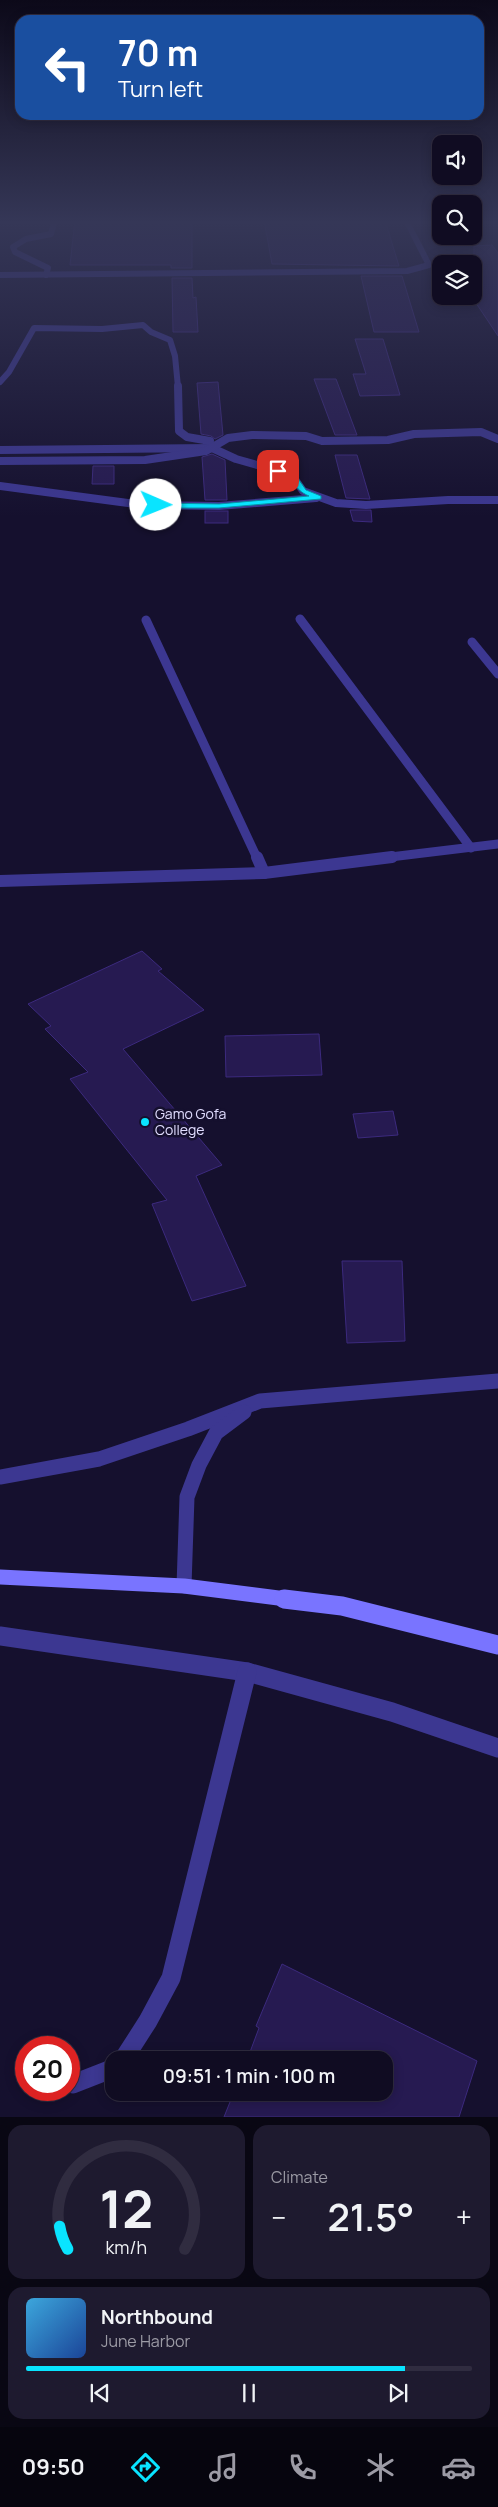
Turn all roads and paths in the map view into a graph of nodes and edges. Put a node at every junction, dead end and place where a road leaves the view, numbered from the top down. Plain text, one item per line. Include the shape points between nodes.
1 (0, 382) edge
2 (498, 439) edge
3 (220, 443) junction
4 (212, 448) junction
5 (0, 450) edge
6 (0, 461) edge
7 (0, 486) edge
8 (318, 498) junction
9 (498, 500) edge
10 (146, 620) dead end
11 (300, 620) dead end
12 (472, 642) dead end
13 (498, 674) edge
14 (498, 844) edge
15 (471, 848) junction
16 (264, 873) junction
17 (0, 881) edge
18 (498, 1381) edge
19 (260, 1400) junction
20 (0, 1477) edge
21 (0, 1577) edge
22 (184, 1586) junction
23 (0, 1636) edge
24 (498, 1645) edge
25 (247, 1672) junction
26 (498, 1748) edge
27 (128, 2051) edge
28 (105, 2072) edge
29 (80, 2081) edge

1 - 3 street via 34,328 102,329 143,325 170,340 177,352 179,431 187,437
2 - 3 street via 480,432 322,441 299,435 252,435 237,436
3 - 4 street
4 - 5 street
4 - 6 street via 172,457 119,462
4 - 8 street via 236,459 292,475 303,491
7 - 8 street via 143,505 219,506
8 - 9 street via 366,505
10 - 16 street
11 - 15 street
12 - 13 street
14 - 15 street
15 - 16 street
16 - 17 street
18 - 19 street
19 - 20 street via 99,1459
19 - 22 street via 216,1433 199,1465 187,1497
21 - 22 main road
22 - 24 main road via 342,1606
23 - 25 street
25 - 26 street via 392,1712
25 - 27 street via 171,1978
28 - 29 street

